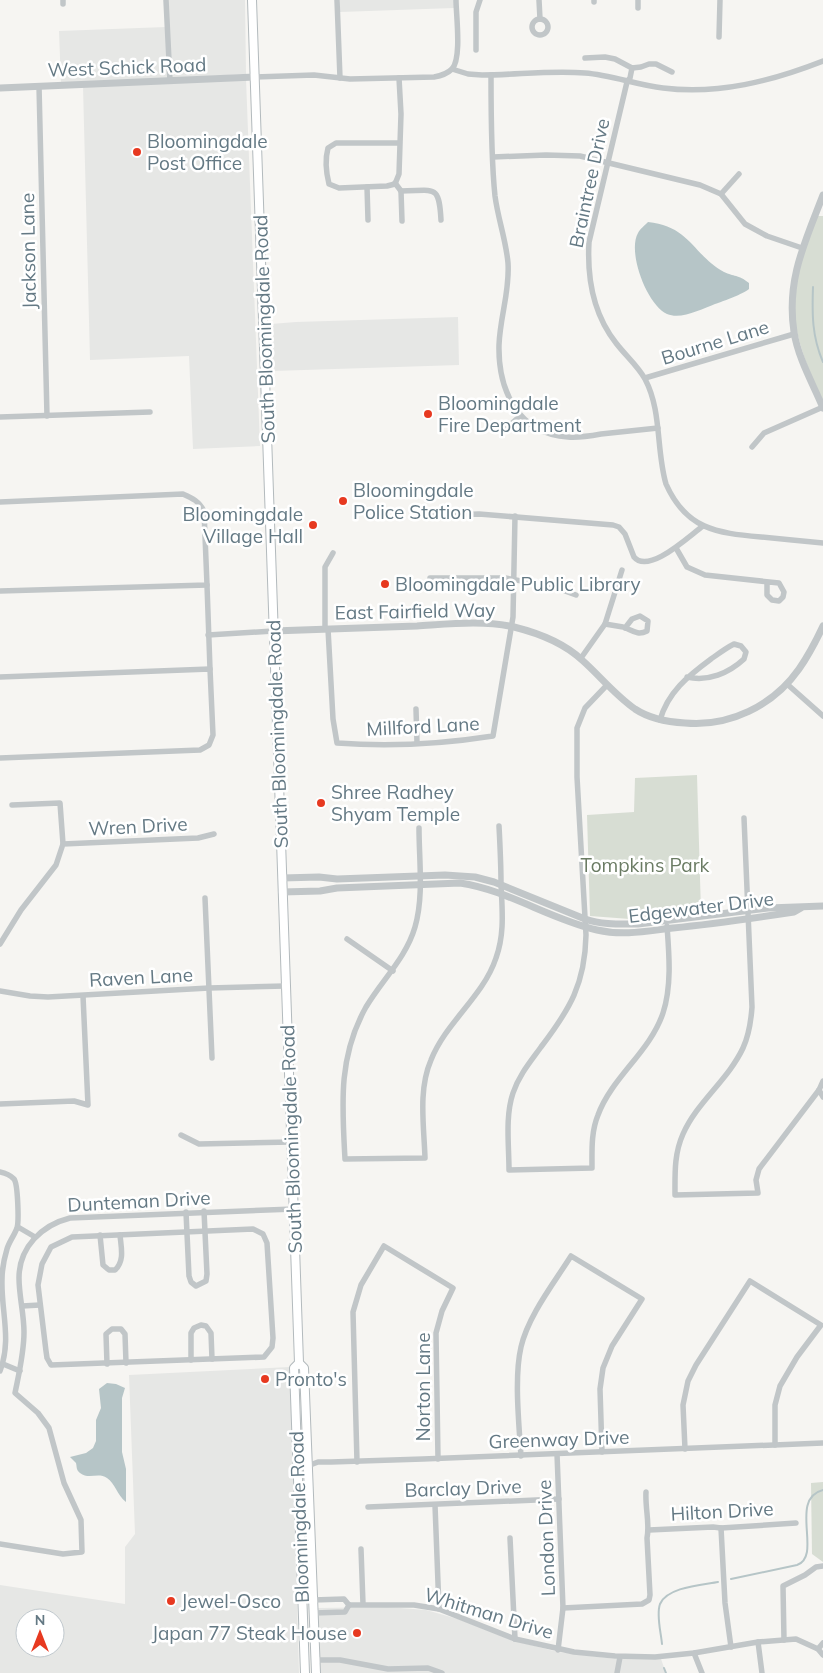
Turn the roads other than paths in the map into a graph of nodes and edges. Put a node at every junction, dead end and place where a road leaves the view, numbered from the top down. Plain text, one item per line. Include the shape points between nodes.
1 (166, 0) edge
2 (252, 0) edge
3 (337, 0) edge
4 (456, 0) edge
5 (480, 0) edge
6 (539, 0) edge
7 (638, 0) edge
8 (720, 0) edge
9 (638, 8) dead end
10 (540, 19) dead end
11 (719, 37) dead end
12 (476, 50) dead end
13 (585, 58) dead end
14 (823, 61) edge
15 (632, 68) junction
16 (452, 69) junction
17 (672, 72) dead end
18 (491, 75) junction
19 (255, 78) junction
20 (340, 78) junction
21 (399, 78) junction
22 (170, 81) junction
23 (627, 82) junction
24 (39, 86) junction
25 (0, 88) edge
26 (400, 143) junction
27 (493, 157) junction
28 (608, 162) junction
29 (739, 174) dead end
30 (395, 182) junction
31 (367, 187) junction
32 (401, 191) junction
33 (721, 194) junction
34 (823, 195) edge
35 (368, 220) dead end
36 (441, 220) dead end
37 (402, 221) dead end
38 (802, 248) junction
39 (794, 334) junction
40 (645, 378) junction
41 (823, 407) edge
42 (150, 412) dead end
43 (46, 416) junction
44 (520, 416) junction
45 (0, 417) edge
46 (507, 428) dead end
47 (658, 428) junction
48 (752, 447) dead end
49 (0, 502) edge
50 (427, 516) dead end
51 (515, 516) junction
52 (703, 526) junction
53 (823, 543) edge
54 (676, 548) junction
55 (333, 553) dead end
56 (622, 570) dead end
57 (430, 578) dead end
58 (514, 579) junction
59 (767, 582) dead end
60 (207, 585) junction
61 (0, 591) edge
62 (576, 595) dead end
63 (605, 624) junction
64 (511, 626) junction
65 (823, 626) edge
66 (625, 628) dead end
67 (327, 629) junction
68 (273, 630) junction
69 (208, 635) junction
70 (581, 658) junction
71 (210, 669) junction
72 (0, 677) edge
73 (687, 677) junction
74 (607, 684) junction
75 (787, 684) junction
76 (416, 709) dead end
77 (823, 716) edge
78 (660, 720) junction
79 (417, 743) junction
80 (0, 758) edge
81 (12, 805) dead end
82 (744, 818) dead end
83 (499, 826) dead end
84 (419, 828) dead end
85 (214, 834) dead end
86 (63, 844) junction
87 (282, 878) junction
88 (420, 880) junction
89 (502, 890) junction
90 (282, 892) junction
91 (205, 898) dead end
92 (823, 906) edge
93 (748, 915) junction
94 (585, 923) junction
95 (667, 925) junction
96 (348, 940) dead end
97 (0, 944) edge
98 (393, 971) junction
99 (285, 986) junction
100 (209, 988) junction
101 (0, 990) edge
102 (82, 996) junction
103 (212, 1058) dead end
104 (823, 1081) edge
105 (818, 1090) junction
106 (823, 1097) edge
107 (0, 1104) edge
108 (181, 1136) dead end
109 (291, 1142) junction
110 (0, 1172) edge
111 (294, 1209) junction
112 (186, 1212) junction
113 (204, 1212) junction
114 (18, 1227) junction
115 (205, 1230) junction
116 (186, 1231) junction
117 (100, 1235) junction
118 (120, 1235) junction
119 (35, 1237) junction
120 (2, 1291) edge
121 (40, 1305) junction
122 (22, 1306) junction
123 (191, 1360) junction
124 (212, 1360) junction
125 (126, 1363) junction
126 (299, 1363) junction
127 (2, 1364) junction
128 (107, 1364) junction
129 (20, 1370) junction
130 (0, 1371) edge
131 (823, 1443) edge
132 (776, 1445) junction
133 (685, 1449) junction
134 (602, 1452) junction
135 (557, 1454) junction
136 (521, 1456) junction
137 (438, 1458) junction
138 (357, 1462) junction
139 (308, 1466) junction
140 (298, 1470) junction
141 (646, 1492) dead end
142 (559, 1499) junction
143 (435, 1505) junction
144 (368, 1507) dead end
145 (796, 1522) dead end
146 (721, 1528) junction
147 (649, 1530) junction
148 (510, 1538) dead end
149 (0, 1544) edge
150 (361, 1549) dead end
151 (823, 1566) edge
152 (313, 1600) junction
153 (363, 1604) junction
154 (349, 1605) junction
155 (564, 1608) junction
156 (439, 1609) junction
157 (314, 1614) junction
158 (515, 1638) junction
159 (784, 1640) junction
160 (758, 1642) junction
161 (823, 1643) edge
162 (730, 1647) junction
163 (818, 1649) junction
164 (558, 1650) junction
165 (694, 1653) junction
166 (620, 1656) junction
167 (823, 1656) edge
168 (316, 1660) junction
169 (305, 1673) edge
170 (316, 1673) edge
171 (442, 1673) edge
172 (617, 1673) edge
173 (702, 1673) edge
174 (762, 1673) edge

1 - 22 street
2 - 19 main road, South Bloomingdale Road
3 - 20 street
4 - 16 street via 457,56
5 - 12 street via 476,12
6 - 10 street
7 - 9 street
8 - 11 street
13 - 15 street via 615,59
14 - 23 street via 773,79 726,88 674,89
15 - 17 street via 656,64
15 - 23 street, Braintree Drive
16 - 18 street via 468,74
16 - 21 street via 434,77
18 - 23 street via 573,72 599,74
18 - 27 street
19 - 20 street via 314,75
19 - 22 street, West Schick Road
19 - 68 main road, South Bloomingdale Road
20 - 21 street
21 - 26 street
22 - 24 street, West Schick Road
23 - 28 street, Braintree Drive
24 - 25 street, West Schick Road
24 - 43 street, Jackson Lane
26 - 30 street via 399,176
26 - 31 street via 336,143 328,148 327,177 330,184 340,188
27 - 28 street via 571,155
27 - 44 street via 496,203 508,264 499,346 500,372 506,393
28 - 33 street via 700,185
28 - 40 street, Braintree Drive via 589,242 590,282 595,303 613,339
29 - 33 street
30 - 31 street via 387,186
30 - 32 street
31 - 35 street
32 - 36 street via 432,191 439,198
32 - 37 street
33 - 38 street via 746,224 767,236
34 - 38 street
38 - 39 street via 792,287
39 - 40 street, Bourne Lane
39 - 41 street
40 - 47 street, Braintree Drive
41 - 48 street via 764,432
42 - 43 street
43 - 45 street
44 - 46 street
44 - 47 street via 544,431 568,437
47 - 52 street, Braintree Drive via 664,477 672,496 685,514
49 - 60 street via 183,494 192,497 204,511
50 - 51 street
51 - 54 street via 613,524 625,534 637,561 660,558
51 - 58 street, Millford Lane
52 - 53 street, Braintree Drive via 729,534
52 - 54 street
54 - 59 street via 687,567 696,572
55 - 67 street, Millford Lane via 325,567
56 - 63 street
57 - 58 street
58 - 62 street
58 - 64 street, Millford Lane
60 - 61 street
60 - 69 street
63 - 66 street
63 - 70 street
64 - 67 street, East Fairfield Way via 470,623
64 - 70 street, East Fairfield Way via 546,638
64 - 79 street, Millford Lane via 494,738
65 - 75 street, East Fairfield Way via 799,670
67 - 68 street, East Fairfield Way
67 - 79 street, Millford Lane via 336,745
68 - 69 street
68 - 87 main road, South Bloomingdale Road
69 - 71 street
70 - 74 street, East Fairfield Way
71 - 72 street
71 - 80 street via 213,735 204,748
73 - 73 street via 704,678 733,668 744,659 744,648 738,644 730,646
73 - 78 street via 667,701
74 - 78 street, East Fairfield Way via 634,708
74 - 94 street via 585,708 577,728
75 - 77 street
75 - 78 street, East Fairfield Way via 767,701 731,718 694,724
76 - 79 street
81 - 86 street, Wren Drive via 60,803
82 - 93 street
83 - 89 street
84 - 88 street
85 - 86 street, Wren Drive via 198,838
86 - 97 street, Wren Drive via 56,866 21,910
87 - 88 street, Edgewater Drive
87 - 90 main road, South Bloomingdale Road
88 - 89 street, Edgewater Drive
88 - 90 street, Edgewater Drive
88 - 98 street via 415,928
89 - 94 street, Edgewater Drive via 552,915
89 - 98 street via 502,933 492,969 436,1049 428,1068 424,1090 425,1158 345,1159 342,1095 347,1055 366,1008
90 - 99 main road, South Bloomingdale Road
91 - 100 street
92 - 93 street, Edgewater Drive via 794,912
93 - 95 street, Edgewater Drive
93 - 105 street via 752,1007 748,1033 737,1058 683,1134 676,1159 675,1195 758,1193 756,1180 759,1170
94 - 95 street, Edgewater Drive via 620,933 641,933
94 - 95 street via 586,954 575,996 565,1016 519,1078 512,1095 510,1170 592,1168 592,1138 598,1114 651,1038 663,1012 668,986
96 - 98 street
99 - 100 street, Raven Lane
99 - 109 main road, South Bloomingdale Road
100 - 102 street, Raven Lane
100 - 103 street
101 - 102 street, Raven Lane via 30,996
102 - 107 street via 88,1105 74,1100
104 - 105 street
105 - 106 street
108 - 109 street via 199,1144
109 - 111 main road, South Bloomingdale Road
110 - 114 street via 14,1179
111 - 113 street, Dunteman Drive
111 - 126 main road, South Bloomingdale Road
112 - 113 street, Dunteman Drive
112 - 116 street
112 - 119 street, Dunteman Drive via 70,1218 53,1224
113 - 115 street
114 - 119 street
114 - 120 street via 3,1264
115 - 116 street
115 - 116 street via 206,1281 196,1286 189,1276
115 - 124 street via 253,1229 263,1234 267,1242 273,1338 272,1346 264,1357
116 - 118 street
117 - 118 street
117 - 118 street via 103,1265 109,1270 115,1270 122,1261
117 - 121 street via 72,1237 51,1247 42,1264 38,1285
119 - 122 street, Dunteman Drive via 25,1253 20,1271
120 - 127 street via 6,1345
121 - 122 street
121 - 128 street via 51,1365
122 - 129 street, Dunteman Drive via 24,1333
123 - 124 street
123 - 124 street via 191,1333 201,1325 211,1333
123 - 125 street
125 - 128 street
125 - 128 street via 125,1334 121,1329 112,1329 106,1334
126 - 139 main road, South Bloomingdale Road via 304,1368
126 - 140 main road, Bloomingdale Road via 294,1368
127 - 129 street
127 - 130 street
129 - 149 street, Dunteman Drive via 15,1393 43,1417 49,1428 64,1483 80,1520 82,1552 63,1554
131 - 132 street, Greenway Drive
132 - 133 street, Greenway Drive
132 - 133 street via 775,1405 780,1386 821,1325 750,1281 688,1380 683,1404
133 - 134 street, Greenway Drive
134 - 135 street, Greenway Drive
134 - 136 street via 600,1389 603,1368 612,1346 642,1299 571,1256 526,1330 521,1346
135 - 136 street, Greenway Drive
135 - 142 street, London Drive
136 - 137 street, Greenway Drive
137 - 138 street, Greenway Drive
137 - 138 street, Norton Lane via 436,1333 442,1311 454,1288 384,1246 361,1285 353,1312
138 - 139 street, Greenway Drive via 318,1462
139 - 140 street, Greenway Drive
139 - 152 main road, Bloomingdale Road
140 - 169 main road, Bloomingdale Road
141 - 147 street
142 - 143 street, Barclay Drive
142 - 155 street, London Drive
143 - 144 street, Barclay Drive
143 - 156 street
145 - 146 street, Hilton Drive
146 - 147 street, Hilton Drive
146 - 162 street
147 - 155 street via 649,1600 642,1604
148 - 158 street
150 - 153 street
151 - 159 street via 782,1586
152 - 154 street, Whitman Drive via 344,1599
152 - 157 main road, Bloomingdale Road
153 - 154 street, Whitman Drive
153 - 156 street, Whitman Drive
154 - 157 street, Whitman Drive via 345,1612
155 - 164 street, London Drive
156 - 158 street, Whitman Drive
157 - 168 main road, Bloomingdale Road
158 - 164 street, Whitman Drive
159 - 160 street, Whitman Drive
159 - 163 street, Whitman Drive via 796,1639
160 - 162 street, Whitman Drive
160 - 174 street
161 - 163 street
162 - 165 street, Whitman Drive
163 - 167 street
164 - 166 street, Whitman Drive
165 - 166 street, Whitman Drive
165 - 173 street
166 - 172 street
168 - 170 main road, Bloomingdale Road
168 - 171 street via 340,1660 388,1668 428,1668

